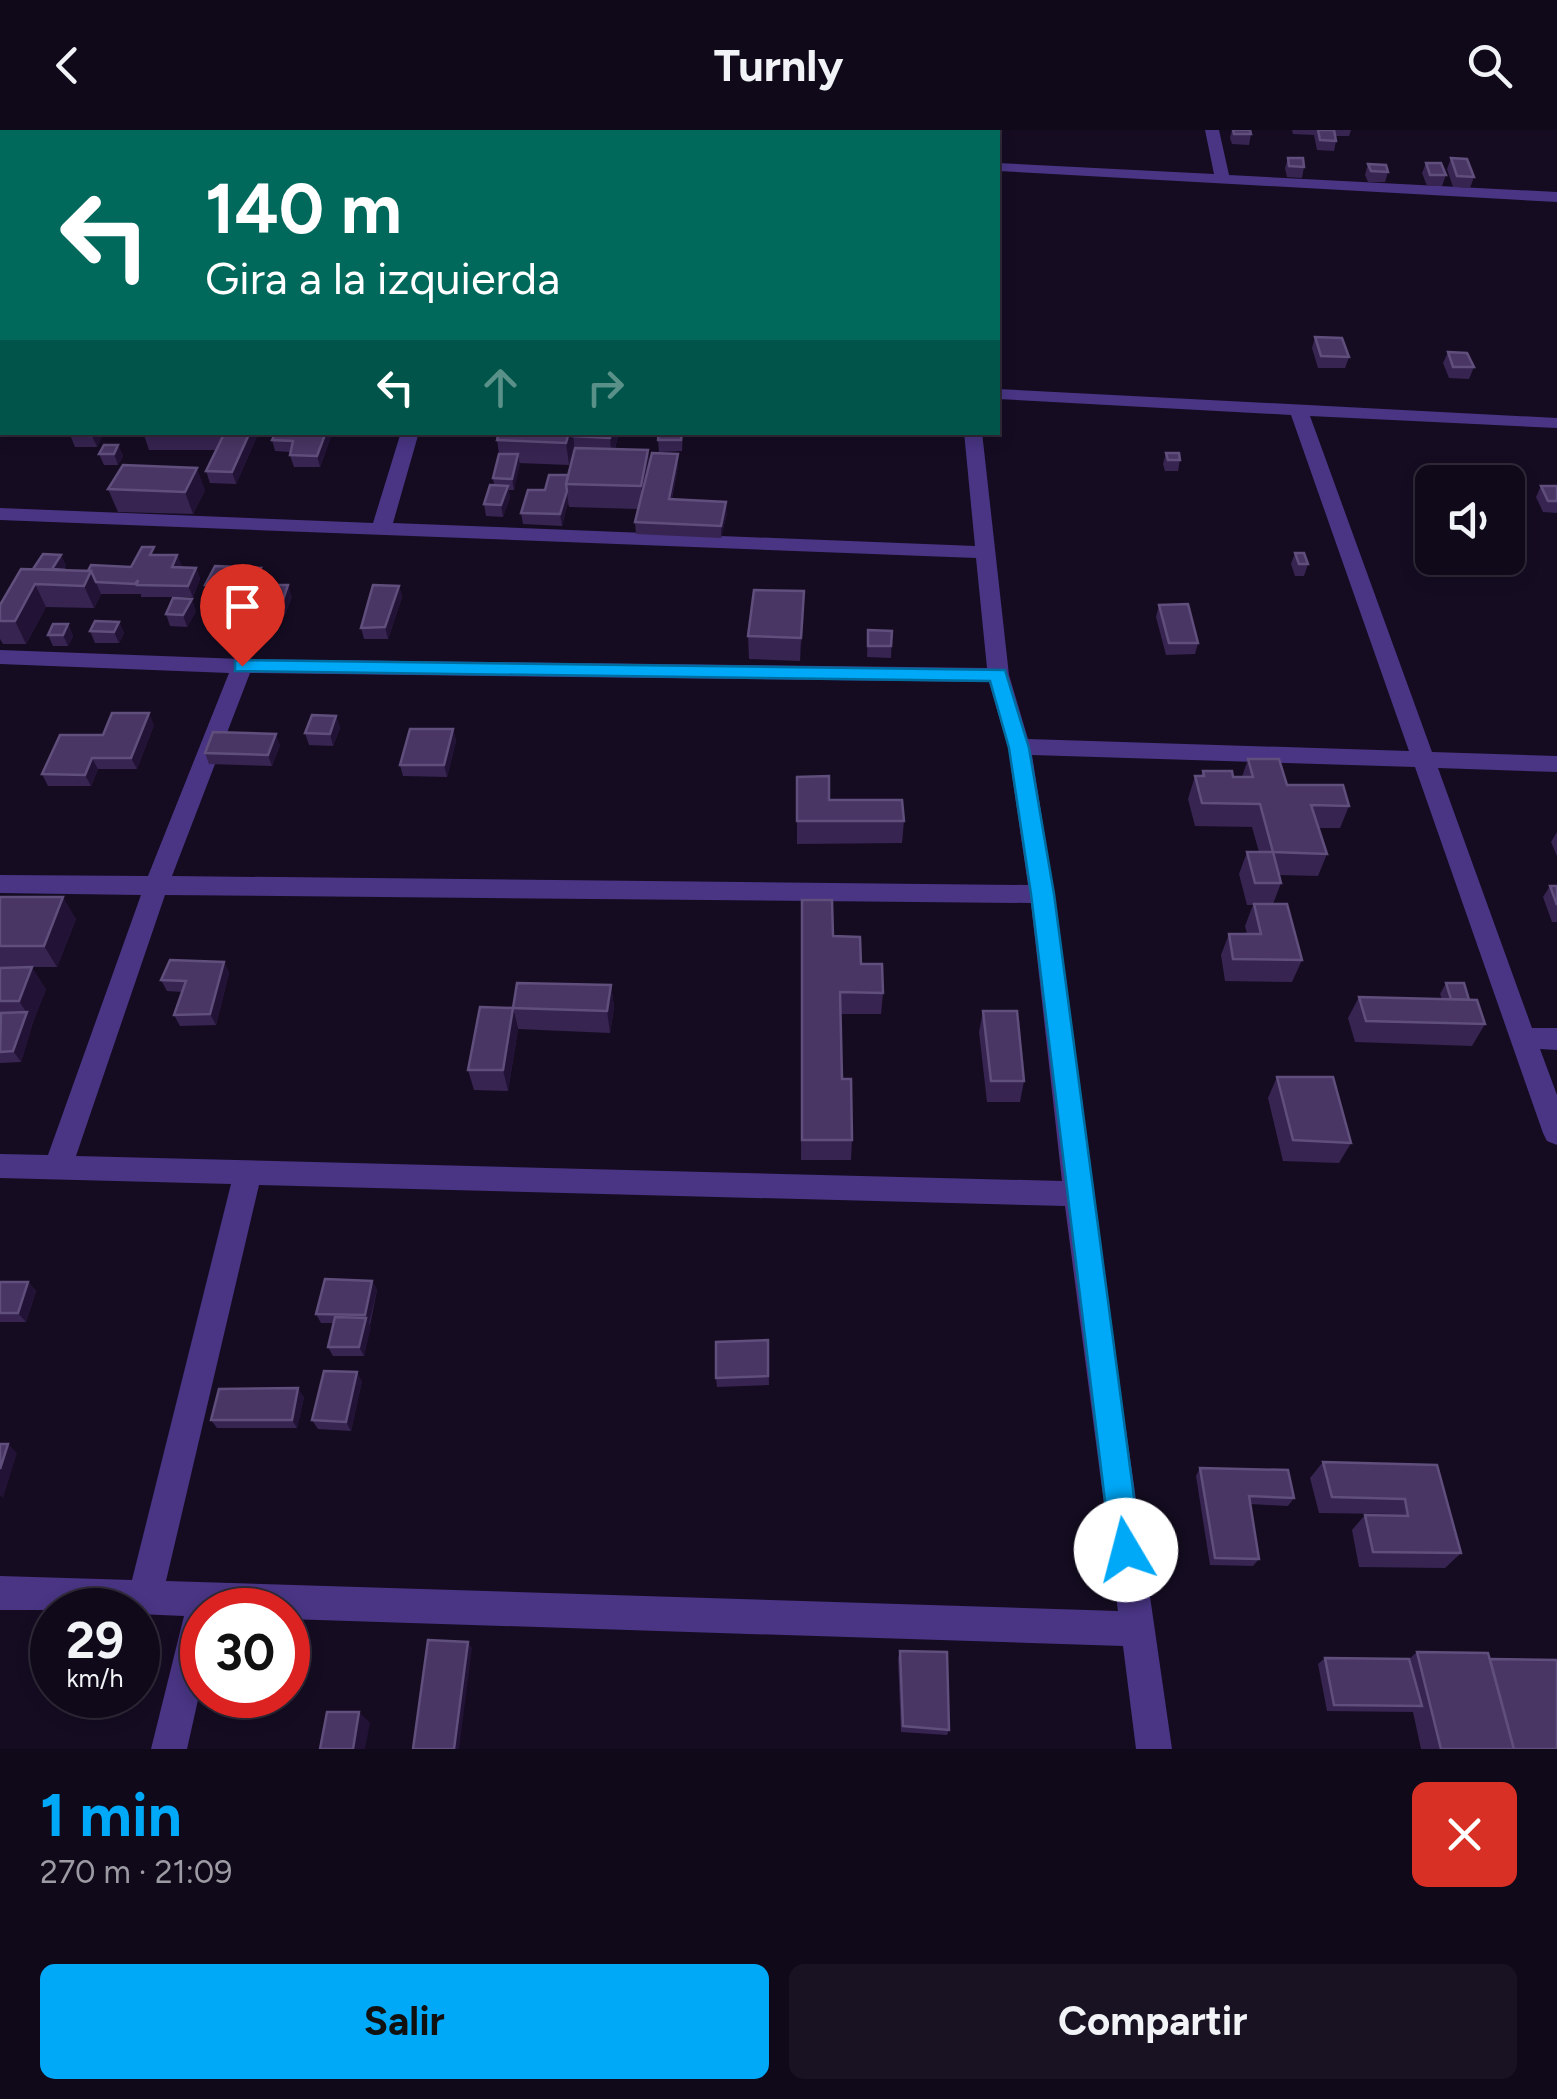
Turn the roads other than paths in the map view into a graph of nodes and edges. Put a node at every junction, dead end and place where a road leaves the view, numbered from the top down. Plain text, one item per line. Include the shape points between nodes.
1 (1212, 130) edge
2 (1000, 168) edge
3 (1223, 180) junction
4 (1557, 197) edge
5 (1000, 394) edge
6 (1300, 411) junction
7 (1557, 423) edge
8 (409, 435) edge
9 (972, 435) edge
10 (0, 514) edge
11 (382, 526) junction
12 (983, 552) junction
13 (0, 656) edge
14 (242, 666) junction
15 (998, 675) junction
16 (1019, 748) junction
17 (1424, 761) junction
18 (1557, 764) edge
19 (0, 884) edge
20 (156, 887) junction
21 (1042, 894) junction
22 (1522, 1038) junction
23 (1557, 1038) edge
24 (1557, 1133) edge
25 (0, 1166) edge
26 (58, 1167) junction
27 (248, 1172) junction
28 (1078, 1194) junction
29 (148, 1588) edge
30 (0, 1593) edge
31 (30, 1594) edge
32 (310, 1609) edge
33 (1136, 1629) junction
34 (180, 1701) edge
35 (168, 1749) edge
36 (1154, 1749) edge

1 - 3 street
2 - 3 street
3 - 4 street
5 - 6 street
6 - 7 street
6 - 17 street
8 - 11 street
9 - 12 street
10 - 11 street
11 - 12 street
12 - 15 street
13 - 14 street
14 - 15 street
14 - 20 street
15 - 16 street
16 - 17 street
16 - 21 street
17 - 18 street
17 - 22 street
19 - 20 street
20 - 21 street
20 - 26 street
21 - 28 street
22 - 23 street
22 - 24 street
25 - 26 street
26 - 27 street
27 - 28 street
27 - 29 street
28 - 33 street
30 - 31 street
32 - 33 street
33 - 36 street
34 - 35 street

